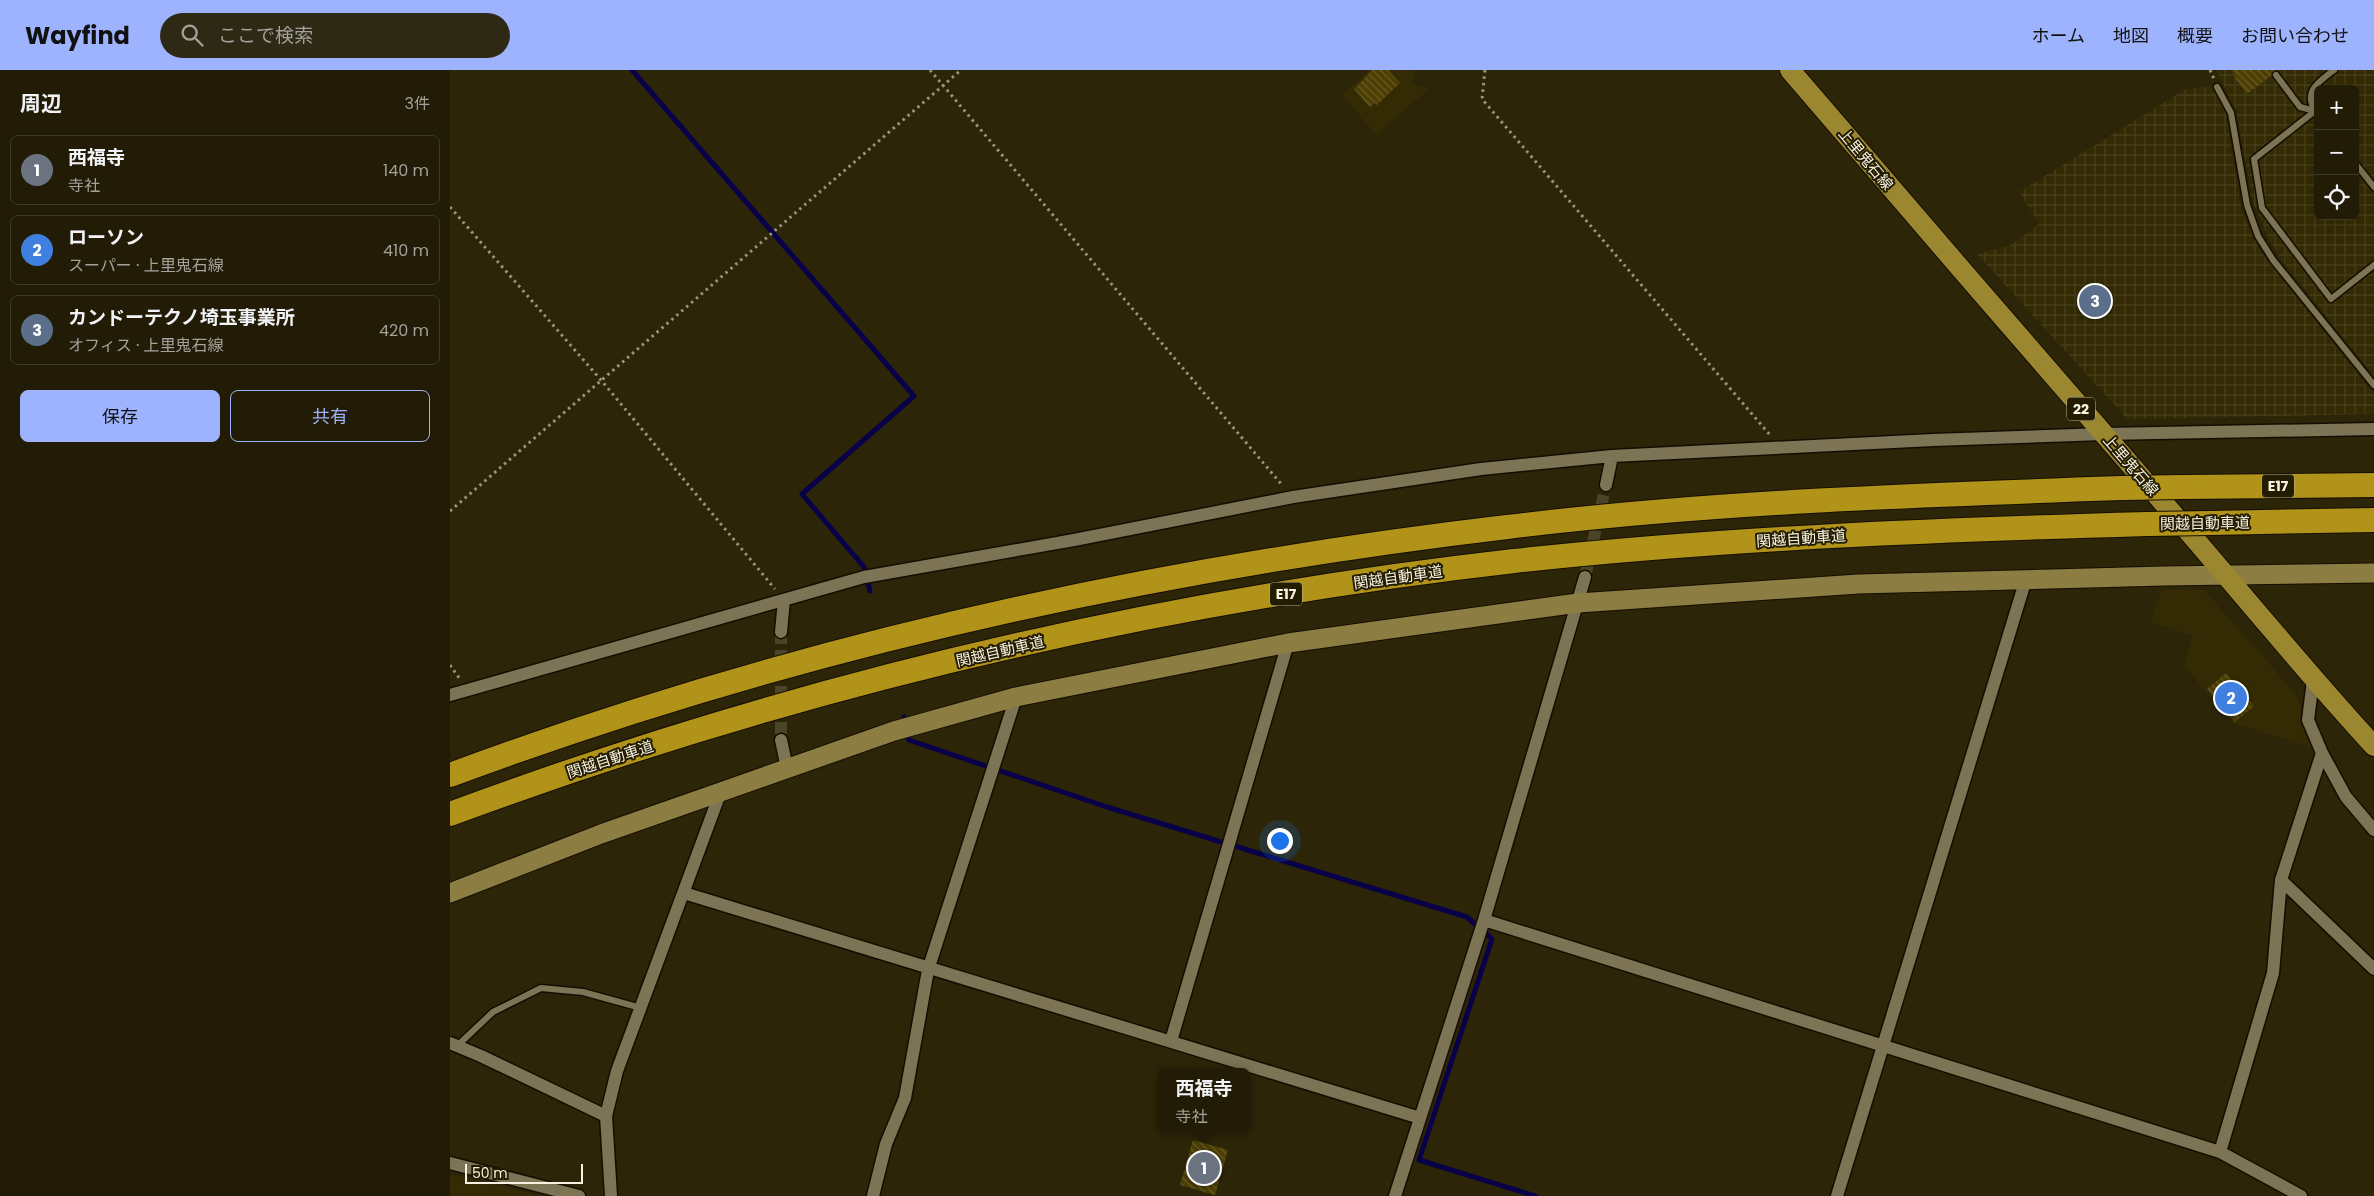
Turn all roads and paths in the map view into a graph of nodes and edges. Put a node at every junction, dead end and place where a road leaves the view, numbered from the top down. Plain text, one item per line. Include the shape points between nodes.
1 (930, 70) edge
2 (961, 70) edge
3 (1485, 70) edge
4 (1790, 70) edge
5 (2334, 70) edge
6 (2276, 75) dead end
7 (944, 85) junction
8 (2315, 85) edge
9 (2218, 87) dead end
10 (2314, 88) edge
11 (2314, 108) edge
12 (2314, 112) edge
13 (2314, 114) edge
14 (2359, 168) edge
15 (2374, 187) edge
16 (450, 207) edge
17 (2374, 265) edge
18 (601, 380) junction
19 (2374, 385) edge
20 (2374, 429) edge
21 (2104, 434) junction
22 (1780, 447) junction
23 (1612, 456) junction
24 (1606, 485) tunnel mouth
25 (2374, 485) edge
26 (1292, 497) junction
27 (450, 511) edge
28 (2374, 520) edge
29 (2374, 574) edge
30 (2226, 575) junction
31 (1585, 577) tunnel mouth
32 (2026, 579) junction
33 (784, 600) junction
34 (1578, 604) junction
35 (780, 632) tunnel mouth
36 (1288, 643) junction
37 (2313, 680) junction
38 (450, 695) edge
39 (1016, 697) junction
40 (781, 740) tunnel mouth
41 (2374, 746) edge
42 (2322, 754) junction
43 (787, 768) junction
44 (450, 775) edge
45 (721, 791) junction
46 (450, 814) edge
47 (2373, 824) edge
48 (2281, 880) junction
49 (450, 893) edge
50 (684, 893) junction
51 (1484, 920) junction
52 (2374, 969) edge
53 (928, 970) junction
54 (641, 1008) junction
55 (1171, 1041) junction
56 (454, 1044) edge
57 (1883, 1047) junction
58 (606, 1116) junction
59 (1420, 1118) junction
60 (2220, 1152) junction
61 (450, 1162) edge
62 (579, 1196) edge
63 (611, 1196) edge
64 (873, 1196) edge
65 (1395, 1196) edge
66 (1837, 1196) edge
67 (2300, 1196) edge

1 - 7 path
2 - 7 path
3 - 22 path via 1482,99
4 - 21 main road, 上里鬼石線 / 22
5 - 8 lane
6 - 12 lane via 2300,108
7 - 18 path
7 - 26 path
9 - 19 lane via 2231,113 2247,206 2258,236 2272,260
10 - 11 lane via 2310,100
13 - 17 lane via 2254,159 2262,208 2331,299
14 - 15 lane
16 - 18 path
18 - 27 path
18 - 33 path
20 - 21 street
21 - 22 street
21 - 30 main road, 上里鬼石線 / 22
22 - 23 street
23 - 24 street
23 - 26 street via 1481,469
25 - 44 highway, E17, bridge via 2123,488 1836,500 1655,512 1508,526 1213,570 1052,602 814,660 700,692
26 - 33 street via 864,577
28 - 46 highway, 関越自動車道 / E17, bridge via 1837,535 1660,547 1357,582 1073,634 836,691 601,761
29 - 30 street
30 - 32 street
30 - 37 main road, 上里鬼石線 / 22
31 - 34 street
32 - 34 street via 1858,584
32 - 57 street
33 - 35 street
33 - 38 street
34 - 36 street
34 - 51 street
36 - 39 street
36 - 55 street
37 - 41 main road, 上里鬼石線 / 22
37 - 42 street via 2308,720
39 - 43 street via 894,731
39 - 53 street
40 - 43 street
42 - 47 street via 2346,797
42 - 48 street
43 - 45 street
45 - 49 street
45 - 50 street
48 - 52 street
48 - 60 street via 2273,973
50 - 53 street
50 - 54 street
51 - 57 street
51 - 59 street
53 - 55 street
53 - 64 street via 905,1098 886,1144
54 - 56 lane via 583,992 541,988 493,1012
54 - 58 street via 617,1071
55 - 59 street
56 - 58 street
57 - 60 street
57 - 66 street
58 - 63 street
59 - 65 street
60 - 67 street
61 - 62 street

